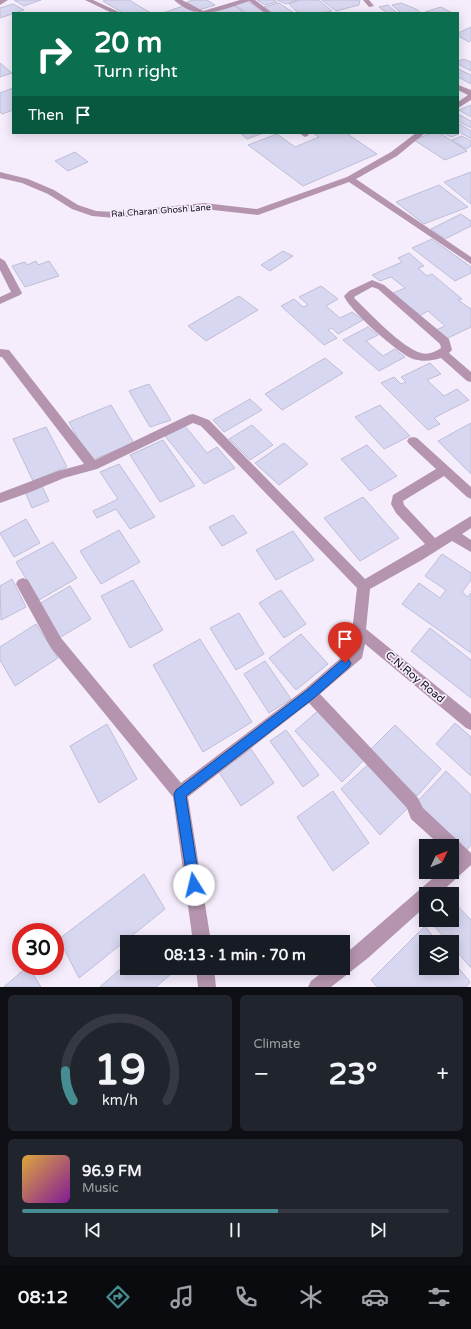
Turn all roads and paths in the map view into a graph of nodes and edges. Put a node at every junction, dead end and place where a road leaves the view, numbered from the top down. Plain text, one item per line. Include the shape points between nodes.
1 (5, 0) edge
2 (88, 0) edge
3 (177, 0) edge
4 (247, 0) edge
5 (251, 0) edge
6 (0, 3) edge
7 (116, 12) edge
8 (201, 12) edge
9 (206, 12) edge
10 (268, 12) edge
11 (459, 88) edge
12 (471, 95) edge
13 (459, 105) edge
14 (420, 134) edge
15 (0, 175) edge
16 (350, 179) junction
17 (0, 261) edge
18 (471, 261) edge
19 (0, 301) edge
20 (0, 353) edge
21 (442, 353) junction
22 (471, 378) edge
23 (413, 442) dead end
24 (93, 466) junction
25 (445, 470) junction
26 (471, 494) edge
27 (0, 498) edge
28 (471, 521) edge
29 (452, 534) junction
30 (434, 545) junction
31 (471, 547) edge
32 (23, 584) dead end
33 (364, 586) junction
34 (360, 631) junction
35 (310, 694) junction
36 (471, 723) edge
37 (180, 794) junction
38 (445, 839) edge
39 (459, 852) edge
40 (459, 866) edge
41 (444, 879) edge
42 (434, 887) edge
43 (419, 900) edge
44 (201, 935) edge
45 (350, 962) edge
46 (206, 975) edge
47 (333, 975) edge
48 (207, 987) edge
49 (317, 987) edge

1 - 6 street
2 - 7 street
3 - 8 street
4 - 9 street
5 - 10 street
11 - 12 street
12 - 13 street
14 - 16 street via 394,154
15 - 16 street, Rai Charan Ghosh Lane via 25,181 95,214 115,215 204,206 258,212
16 - 18 street
17 - 19 street via 17,293
20 - 24 street via 5,353
21 - 21 street via 427,358 412,354 351,301 349,296 372,283 381,286 445,342 447,350
21 - 22 street
23 - 25 street
24 - 27 street via 62,474
24 - 33 street via 193,418 205,423
25 - 26 street
25 - 30 street via 397,498 400,509
28 - 29 street
29 - 30 street
29 - 31 street
30 - 33 street
32 - 37 street via 56,643
33 - 34 street
34 - 35 street via 357,653
34 - 36 street, C.N.Roy Road
35 - 37 street
35 - 38 street via 413,803 417,813
37 - 44 street
39 - 40 street via 466,859
41 - 42 street
43 - 45 street
46 - 48 street
47 - 49 street

